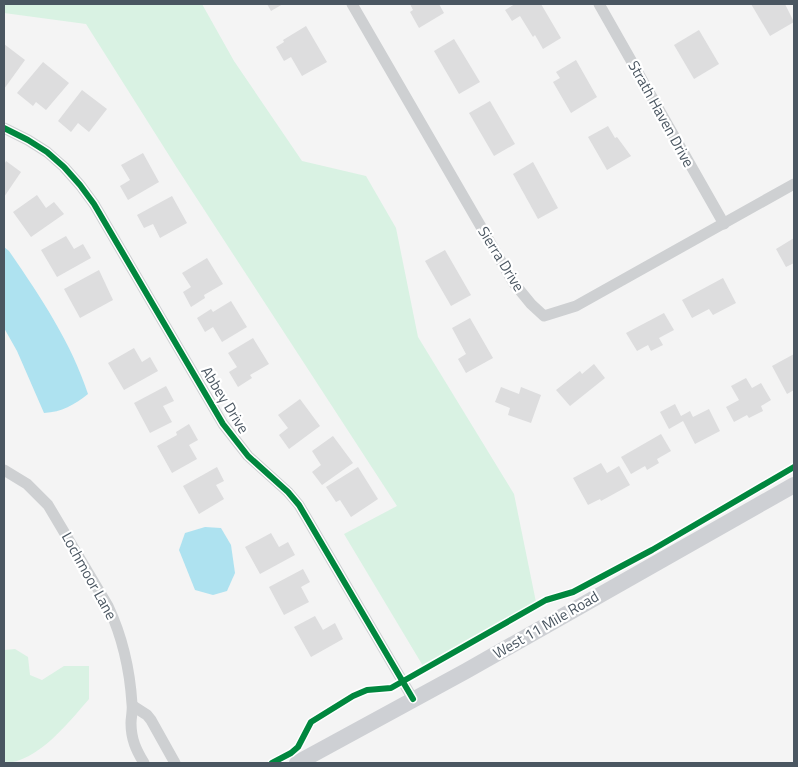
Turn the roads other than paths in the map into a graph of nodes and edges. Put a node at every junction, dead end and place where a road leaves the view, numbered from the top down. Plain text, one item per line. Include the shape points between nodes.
1 (352, 4) edge
2 (599, 4) edge
3 (4, 128) edge
4 (794, 184) edge
5 (724, 224) junction
6 (4, 470) edge
7 (794, 485) edge
8 (413, 699) junction
9 (132, 706) junction
10 (144, 763) edge
11 (175, 763) edge
12 (298, 763) edge

1 - 5 street, Sierra Drive via 513,282 544,316 576,306
2 - 5 street, Strath Haven Drive
3 - 8 street, Abbey Drive via 47,152 64,167 94,204 223,424 248,456 299,505
4 - 5 street, Sierra Drive
6 - 9 street, Lochmoor Lane via 27,484 48,505 102,594 114,619 128,670
7 - 8 street, West 11 Mile Road
8 - 12 street, West 11 Mile Road
9 - 10 street, Lochmoor Lane via 134,745
9 - 11 street via 151,720

